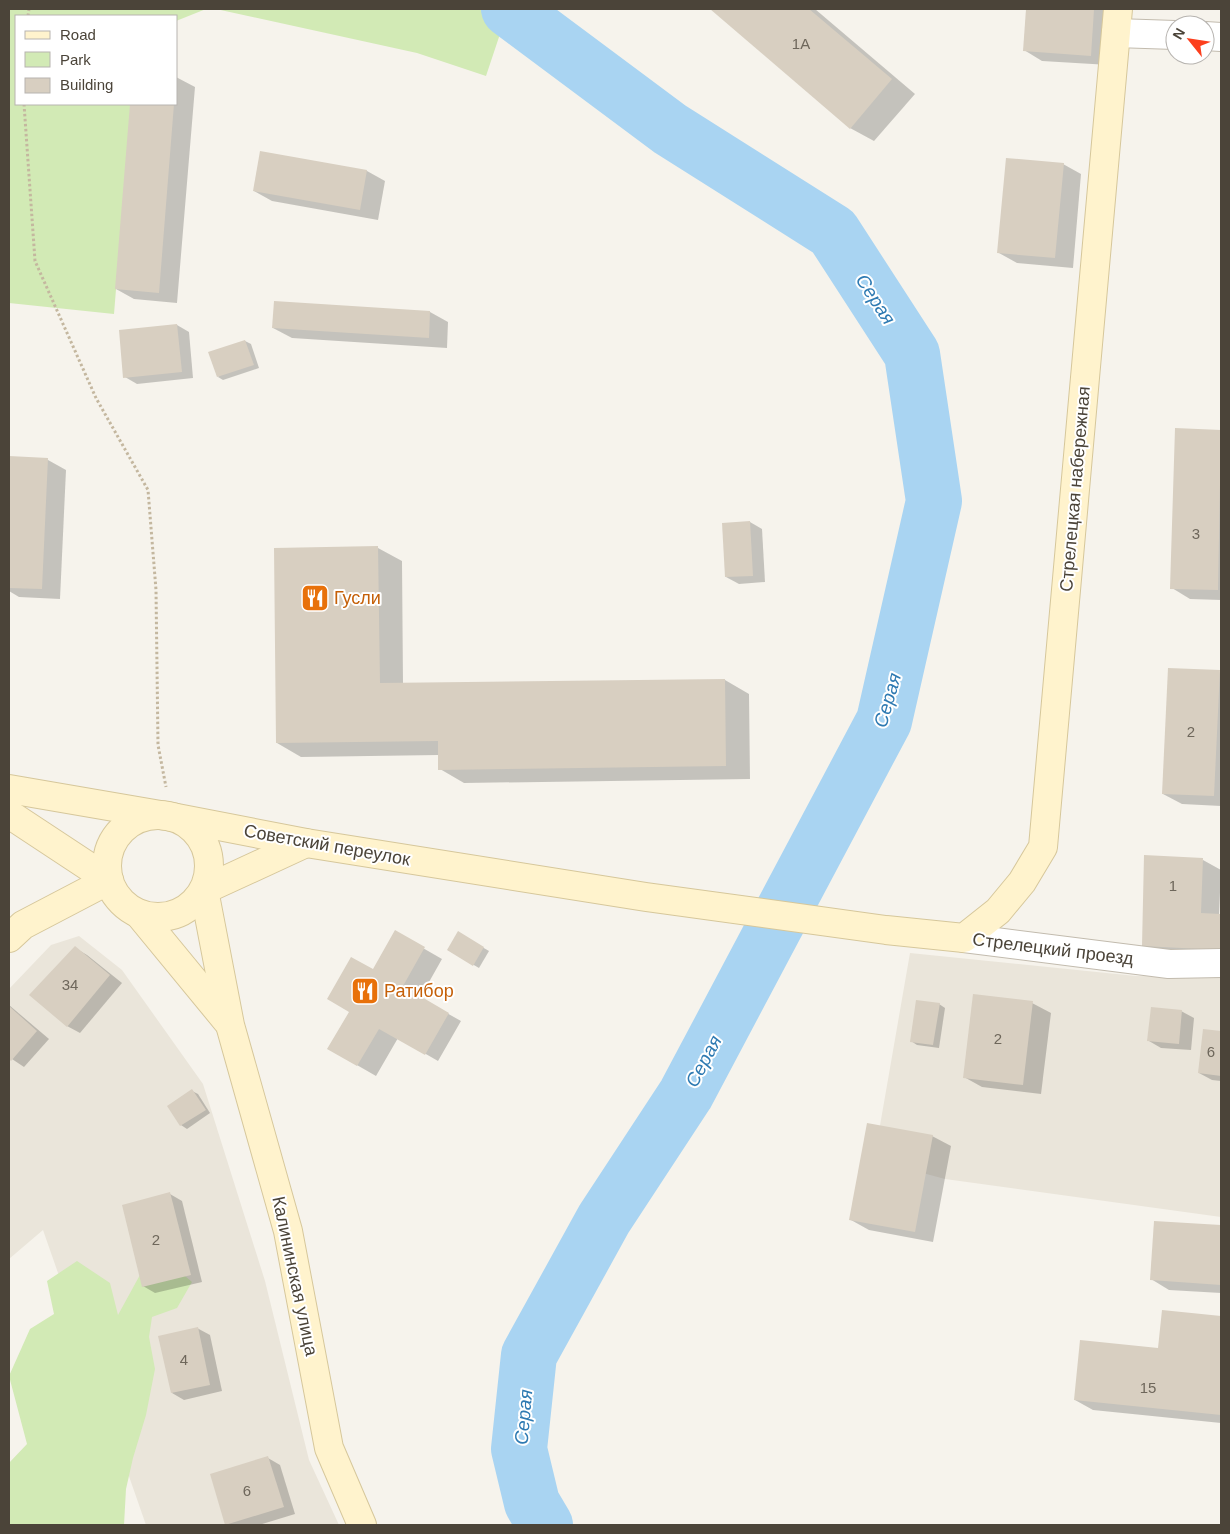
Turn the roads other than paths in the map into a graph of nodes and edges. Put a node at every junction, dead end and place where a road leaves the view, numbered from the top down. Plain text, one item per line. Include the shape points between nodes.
1 (1117, 21) edge
2 (1165, 33) edge
3 (9, 789) edge
4 (9, 814) edge
5 (172, 817) junction
6 (306, 843) junction
7 (109, 880) junction
8 (204, 890) junction
9 (139, 914) junction
10 (886, 930) joint
11 (9, 938) edge
12 (964, 938) junction
13 (1221, 963) edge
14 (230, 1025) junction
15 (362, 1525) edge

1 - 2 street
1 - 12 street, Стрелецкая набережная via 1043,847 1022,882 998,911
3 - 5 street, Советский переулок
4 - 7 street
5 - 6 street, Советский переулок
5 - 7 street via 145,817 123,830 109,853
5 - 8 street via 186,823 205,846 209,876
6 - 8 street
6 - 10 street, Советский переулок
7 - 9 street via 120,900
7 - 11 street via 23,925
8 - 9 street via 187,909 176,914 158,918
8 - 14 street, Калининская улица
9 - 14 street
10 - 12 street, Стрелецкий проезд
12 - 13 street, Стрелецкий проезд via 1169,964
14 - 15 street, Калининская улица via 288,1231 330,1448

